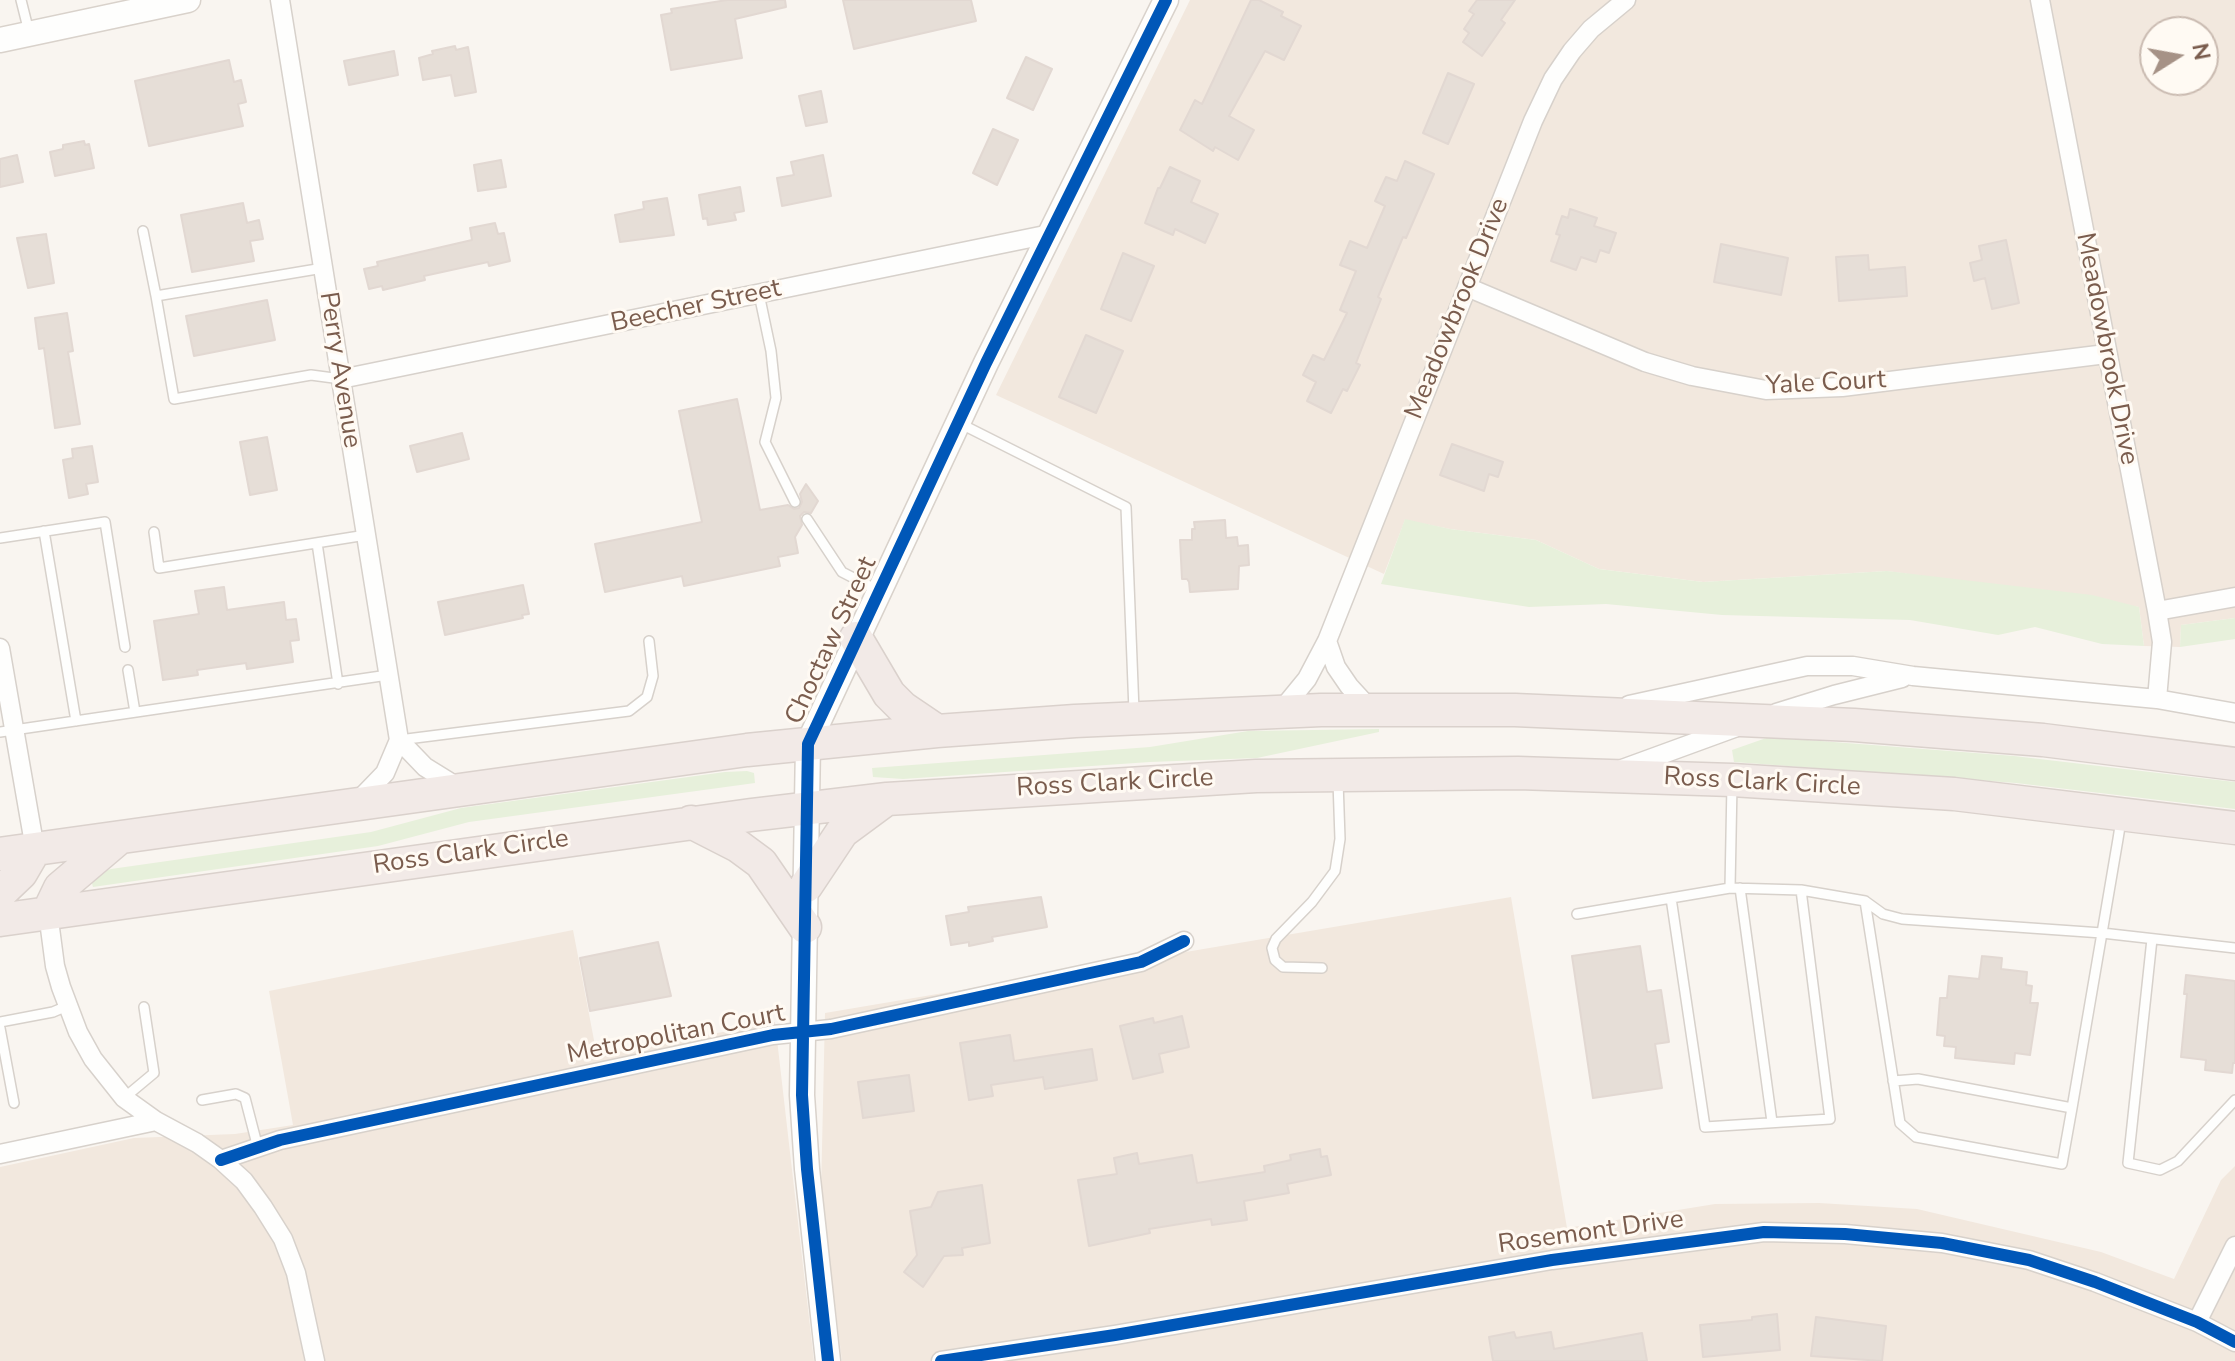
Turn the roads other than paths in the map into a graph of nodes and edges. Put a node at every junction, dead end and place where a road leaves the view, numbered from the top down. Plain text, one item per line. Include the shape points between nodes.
1 (21, 0) edge
2 (188, 0) edge
3 (280, 0) edge
4 (1166, 0) edge
5 (1626, 0) edge
6 (2040, 0) edge
7 (30, 34) junction
8 (0, 40) edge
9 (143, 231) dead end
10 (1050, 234) junction
11 (323, 268) junction
12 (1467, 287) junction
13 (759, 294) junction
14 (156, 296) junction
15 (2106, 354) junction
16 (341, 379) junction
17 (958, 423) junction
18 (795, 502) dead end
19 (807, 519) dead end
20 (44, 531) junction
21 (154, 532) dead end
22 (366, 535) junction
23 (0, 538) edge
24 (317, 543) junction
25 (879, 591) junction
26 (2235, 597) edge
27 (2157, 611) junction
28 (856, 638) junction
29 (649, 641) dead end
30 (1327, 641) junction
31 (125, 647) dead end
32 (0, 648) edge
33 (128, 670) dead end
34 (388, 675) junction
35 (1913, 676) junction
36 (338, 684) junction
37 (2157, 699) junction
38 (1371, 710) junction
39 (135, 712) junction
40 (1280, 712) junction
41 (1591, 712) junction
42 (2235, 713) edge
43 (1135, 719) junction
44 (1756, 719) junction
45 (76, 721) junction
46 (7, 731) edge
47 (937, 731) junction
48 (399, 740) junction
49 (808, 744) junction
50 (2235, 764) edge
51 (1337, 773) junction
52 (1602, 776) junction
53 (1732, 780) junction
54 (459, 788) junction
55 (887, 799) junction
56 (356, 803) junction
57 (808, 808) junction
58 (2122, 813) junction
59 (691, 822) junction
60 (2235, 828) edge
61 (122, 836) junction
62 (35, 849) junction
63 (0, 854) edge
64 (806, 886) junction
65 (1735, 888) junction
66 (1801, 890) junction
67 (0, 893) edge
68 (1671, 898) junction
69 (1865, 901) junction
70 (48, 913) junction
71 (1577, 914) dead end
72 (0, 920) edge
73 (805, 927) junction
74 (2102, 933) junction
75 (2152, 939) junction
76 (1184, 941) dead end
77 (2235, 948) edge
78 (1322, 968) dead end
79 (67, 1006) junction
80 (144, 1007) dead end
81 (0, 1025) edge
82 (802, 1032) junction
83 (1893, 1081) junction
84 (124, 1098) junction
85 (202, 1100) dead end
86 (2235, 1100) edge
87 (14, 1103) dead end
88 (2072, 1108) junction
89 (156, 1121) junction
90 (1772, 1122) junction
91 (258, 1148) junction
92 (0, 1154) edge
93 (221, 1160) junction
94 (2235, 1246) edge
95 (2197, 1322) junction
96 (2235, 1342) edge
97 (315, 1361) edge
98 (828, 1361) edge
99 (941, 1361) edge

1 - 7 lane
2 - 7 street
3 - 11 street, Perry Avenue
4 - 10 street, Choctaw Street
5 - 12 street, Meadowbrook Drive via 1591,29 1553,79
6 - 15 street, Meadowbrook Drive
7 - 8 street
9 - 14 lane
10 - 13 street, Beecher Street
10 - 17 street, Choctaw Street
11 - 14 lane
11 - 16 street, Perry Avenue
12 - 15 street, Yale Court via 1645,362 1766,390 1842,387
12 - 30 street, Meadowbrook Drive
13 - 16 street, Beecher Street
13 - 18 lane via 776,398 765,442
14 - 16 lane via 174,399 311,375
15 - 27 street, Meadowbrook Drive
16 - 22 street, Perry Avenue
17 - 25 street, Choctaw Street
17 - 43 lane via 1126,507
19 - 25 lane via 842,572
20 - 23 lane
20 - 31 lane via 105,522
20 - 45 lane
21 - 24 lane via 159,568
22 - 24 lane
22 - 34 street, Perry Avenue
24 - 36 lane
25 - 28 street, Choctaw Street
26 - 27 street
27 - 37 street, Meadowbrook Drive via 2162,642
28 - 47 highway via 889,694
28 - 49 street, Choctaw Street
29 - 48 lane via 653,676 647,697 629,711
30 - 38 street via 1336,667
30 - 40 street, Meadowbrook Drive via 1307,679
32 - 46 street
33 - 39 lane
34 - 36 lane
34 - 48 street, Perry Avenue
35 - 37 street
35 - 41 street via 1853,666 1807,666
35 - 44 street
36 - 39 lane
37 - 42 street
38 - 40 highway
38 - 41 highway
39 - 45 lane
40 - 43 highway
41 - 44 highway
43 - 47 highway
44 - 50 highway via 2043,740
44 - 52 street
45 - 46 lane
46 - 62 street
47 - 49 highway
48 - 54 street via 425,767
48 - 56 street via 385,773
49 - 54 highway
49 - 57 street, Choctaw Street
51 - 52 highway, Ross Clark Circle
51 - 55 highway, Ross Clark Circle
51 - 78 lane via 1340,839 1335,871 1272,948 1283,967
52 - 53 highway, Ross Clark Circle
53 - 58 highway, Ross Clark Circle via 1954,794
53 - 65 lane
54 - 56 highway
55 - 57 highway, Ross Clark Circle
55 - 64 highway via 842,832
56 - 61 highway
57 - 59 highway, Ross Clark Circle
57 - 64 street, Choctaw Street
58 - 60 highway, Ross Clark Circle
58 - 74 lane
59 - 70 highway, Ross Clark Circle
59 - 73 highway via 761,863
61 - 62 highway
61 - 70 highway via 60,888
62 - 63 highway
62 - 67 highway
64 - 73 street, Choctaw Street
65 - 66 lane
65 - 68 lane
65 - 90 lane
66 - 69 lane
66 - 90 lane via 1830,1119
68 - 71 lane
68 - 90 lane via 1705,1127
69 - 74 lane via 1902,919
69 - 83 lane
70 - 72 highway, Ross Clark Circle
70 - 79 street
73 - 82 street, Choctaw Street
74 - 75 lane
74 - 88 lane
75 - 77 lane
75 - 86 lane via 2128,1163 2160,1170 2178,1161
76 - 82 street, Metropolitan Court via 1141,962
79 - 81 lane
79 - 84 street via 93,1059
80 - 84 lane via 154,1073
81 - 87 lane
82 - 91 street, Metropolitan Court
82 - 98 street, Choctaw Street via 807,1169
83 - 88 lane via 1918,1079
83 - 88 lane via 1900,1123 1916,1137 2062,1164
84 - 89 street
85 - 91 lane via 236,1094 245,1098
89 - 92 street
89 - 93 street
91 - 93 street, Metropolitan Court
93 - 97 street via 244,1181 283,1239
94 - 95 street
95 - 96 street, Rosemont Drive
95 - 99 street, Rosemont Drive via 2029,1260 1942,1243 1764,1232 1552,1260

